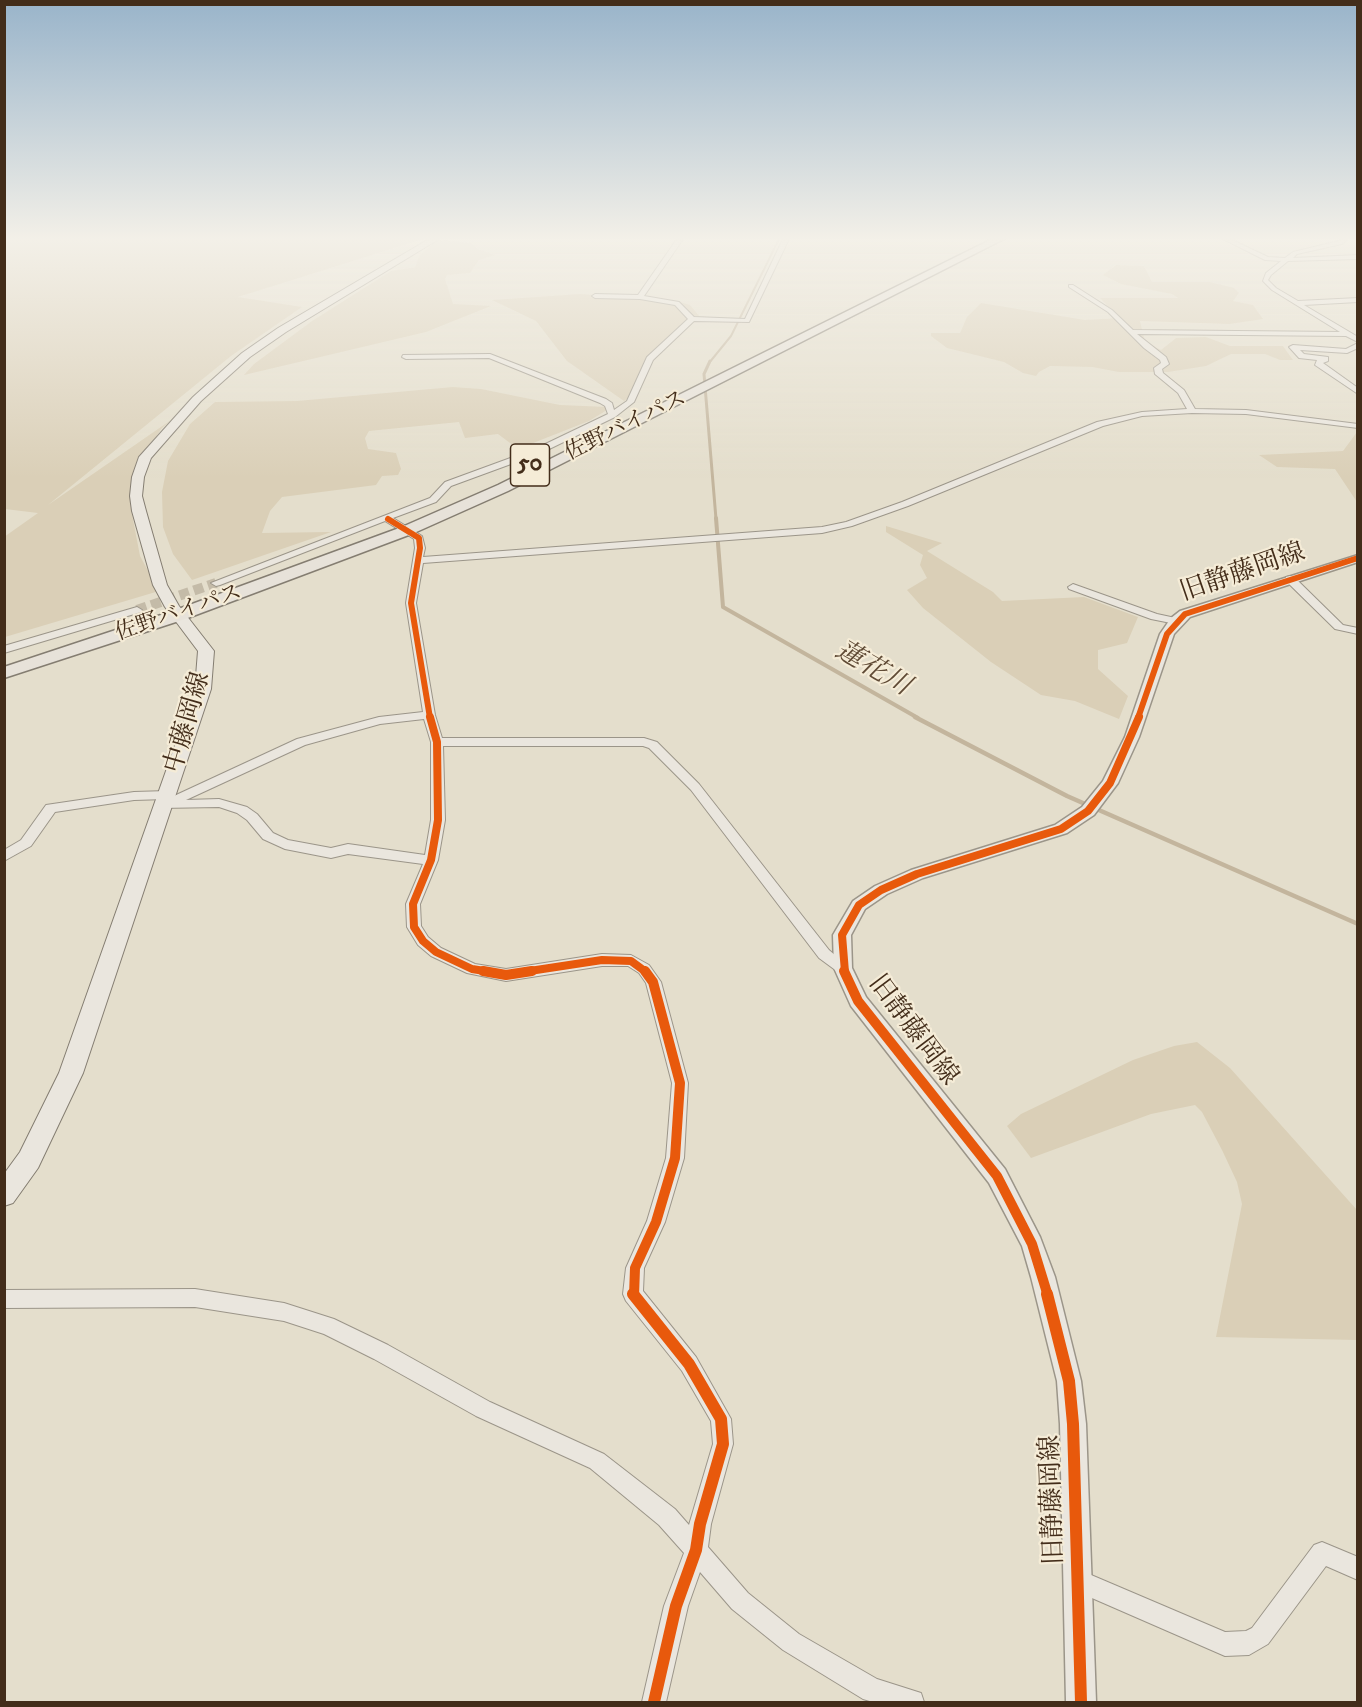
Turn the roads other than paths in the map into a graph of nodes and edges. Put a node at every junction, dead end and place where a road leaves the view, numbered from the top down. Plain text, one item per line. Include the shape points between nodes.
1 (301, 319) edge
2 (692, 319) joint
3 (746, 319) edge
4 (826, 319) edge
5 (840, 319) edge
6 (1118, 319) edge
7 (1322, 319) edge
8 (1131, 332) junction
9 (1345, 334) junction
10 (1358, 340) edge
11 (1358, 345) edge
12 (1348, 353) junction
13 (406, 357) dead end
14 (1358, 358) edge
15 (1322, 359) junction
16 (1358, 392) edge
17 (1192, 411) junction
18 (612, 415) junction
19 (1358, 426) edge
20 (398, 524) junction
21 (1358, 558) edge
22 (418, 560) junction
23 (1290, 579) junction
24 (216, 583) tunnel mouth
25 (1073, 587) dead end
26 (137, 610) tunnel mouth
27 (175, 611) junction
28 (1176, 621) junction
29 (1358, 631) edge
30 (4, 650) edge
31 (4, 662) edge
32 (4, 672) edge
33 (429, 715) junction
34 (437, 742) junction
35 (166, 800) junction
36 (4, 857) edge
37 (431, 860) junction
38 (843, 968) junction
39 (4, 1195) edge
40 (4, 1299) edge
41 (696, 1550) junction
42 (1358, 1569) edge
43 (1077, 1580) junction
44 (654, 1702) edge
45 (912, 1702) edge
46 (1081, 1702) edge

1 - 27 main road, 中藤岡線 via 246,355 197,399 146,458 136,496 160,585
2 - 3 street
2 - 18 street via 650,359 630,402
4 - 20 highway, 佐野バイパス / 50 via 557,452
5 - 20 highway, 佐野バイパス / 50 via 524,477
6 - 8 street
7 - 9 street
8 - 9 street
8 - 17 street via 1163,359 1165,364 1158,368 1159,374 1181,392
9 - 10 street
11 - 12 street
12 - 14 street
12 - 15 street
12 - 15 street via 1293,347 1302,356
13 - 18 street via 490,356 603,401
15 - 16 street via 1321,365
17 - 19 street via 1284,415
17 - 22 street via 1142,414 1100,424 956,485 849,524 796,534
18 - 20 street via 538,452 448,484 433,500
20 - 22 street via 419,538
20 - 24 street
20 - 27 highway, 佐野バイパス / 50
21 - 23 street, 旧静藤岡線
22 - 33 street via 411,603
23 - 28 street, 旧静藤岡線 via 1185,614
23 - 29 street via 1339,627
25 - 28 street
26 - 30 street
27 - 31 highway, 佐野バイパス / 50
27 - 32 highway, 佐野バイパス / 50
27 - 35 main road, 中藤岡線 via 200,641 207,659 203,689
28 - 38 street, 旧静藤岡線 via 1167,634 1132,737 1110,783 1088,811 1061,829 917,874 881,890 859,905 845,926 841,945
33 - 34 street
33 - 35 street via 379,721 301,742
34 - 37 street via 438,820
34 - 38 street via 653,745 695,787 824,954
35 - 36 street via 134,796 51,808 26,843
35 - 37 street via 219,803 242,810 268,836 285,844 331,853 348,849
35 - 39 main road, 中藤岡線 via 71,1073 29,1160
37 - 41 street via 413,904 414,927 436,952 472,969 506,975 602,960 631,961 644,969 653,982 680,1083 678,1123 675,1158 656,1222 635,1268 633,1294 689,1364 721,1419 723,1444
38 - 43 street, 旧静藤岡線 via 858,1001 998,1176 1032,1244 1058,1327 1069,1381
40 - 41 street via 195,1298 284,1312 327,1326 483,1409 597,1461 667,1517
41 - 44 street via 676,1606
41 - 45 street via 740,1601 791,1642 872,1690
42 - 43 street via 1322,1553 1260,1636 1250,1643 1225,1644
43 - 46 street, 旧静藤岡線

